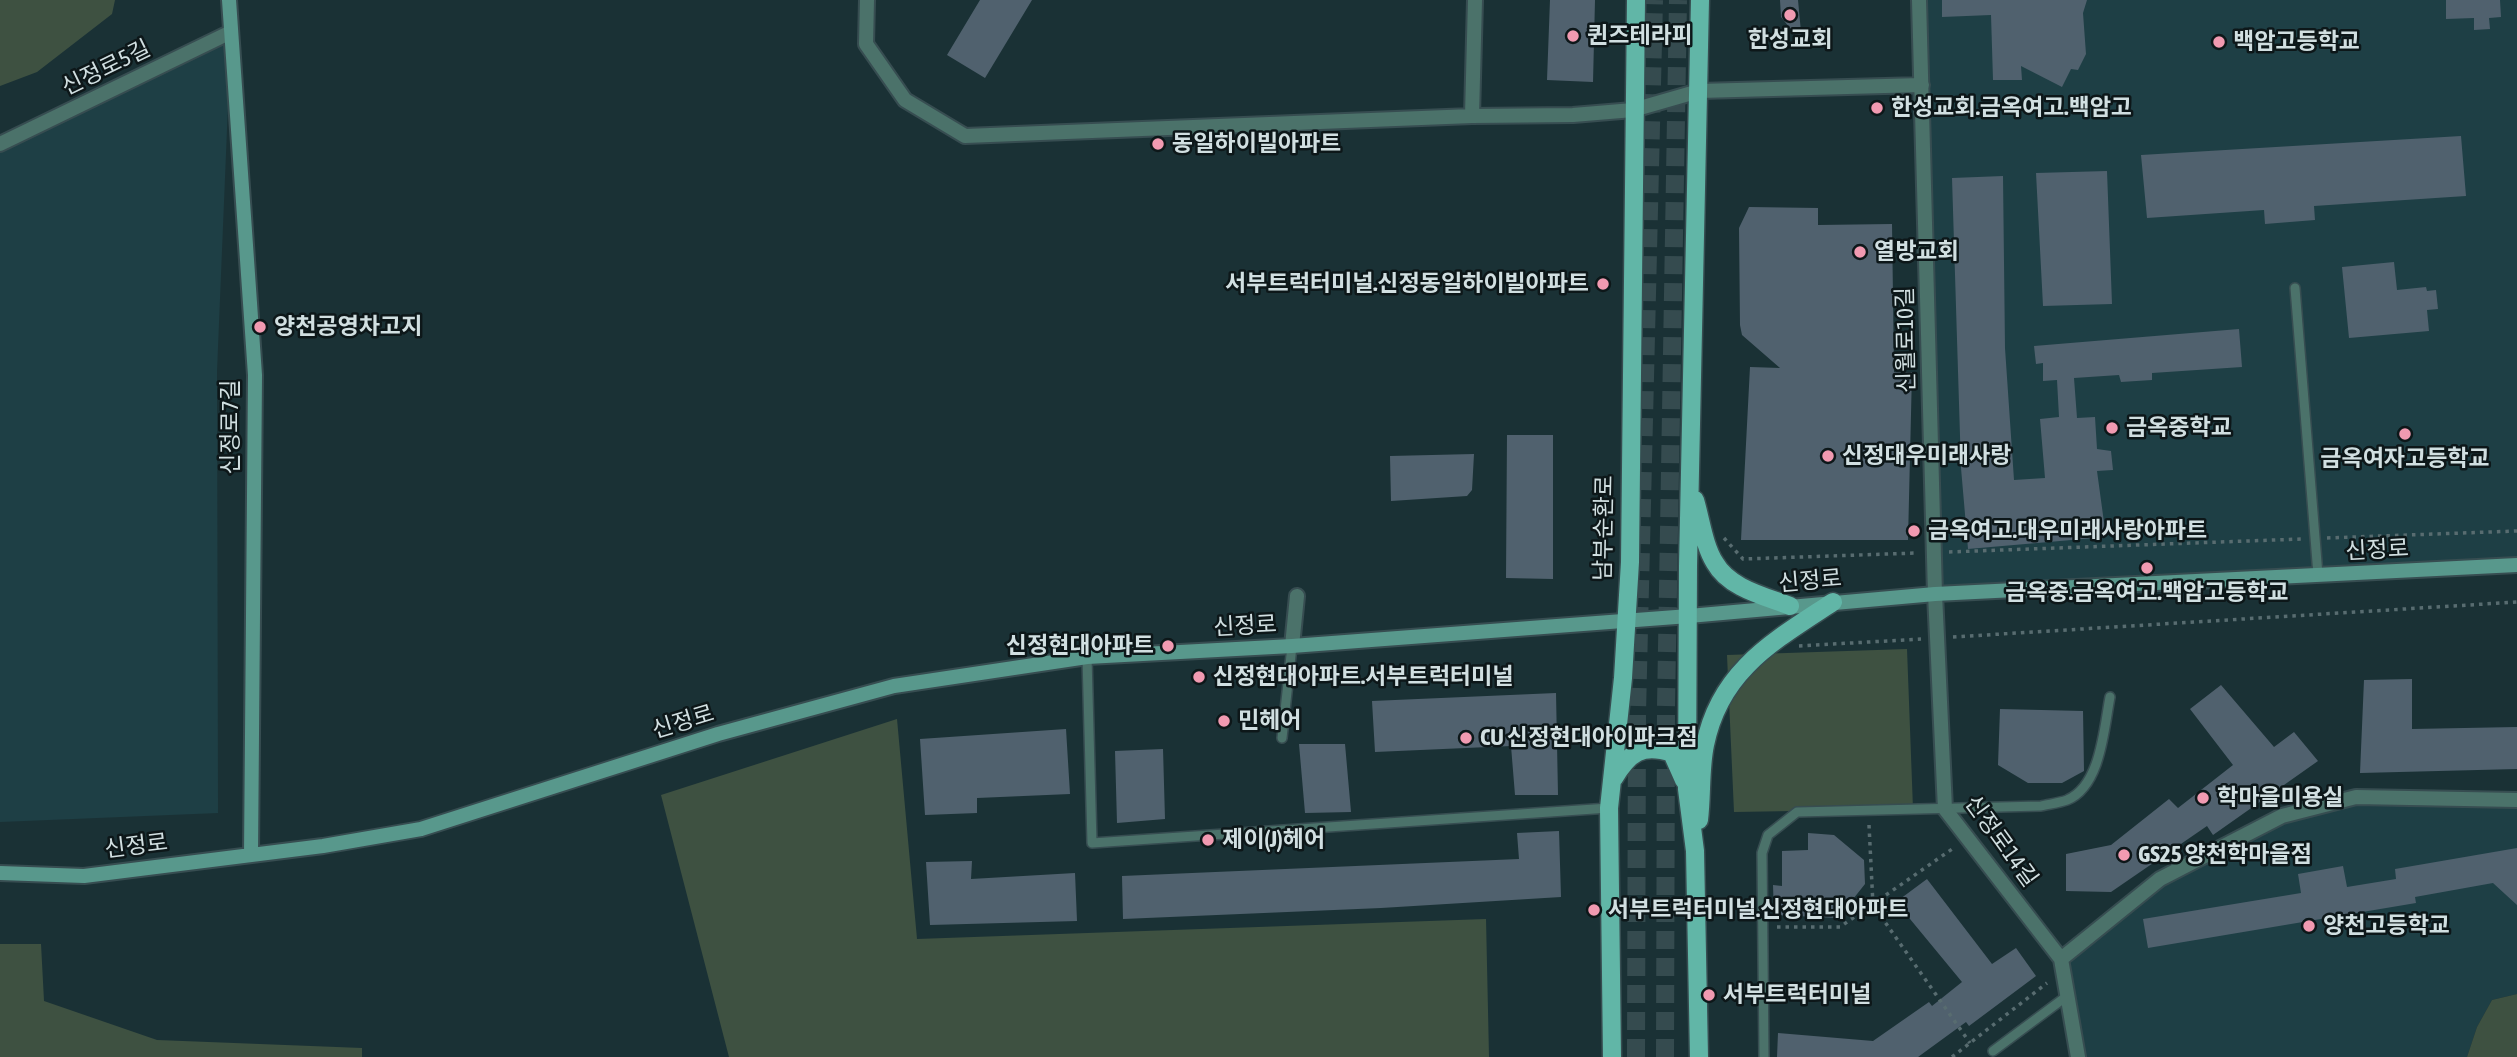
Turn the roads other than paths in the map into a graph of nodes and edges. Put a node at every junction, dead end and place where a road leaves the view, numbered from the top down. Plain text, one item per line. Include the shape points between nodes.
1 (229, 0) edge
2 (867, 0) edge
3 (1475, 0) edge
4 (1636, 0) edge
5 (1700, 0) edge
6 (1919, 0) edge
7 (231, 32) junction
8 (1922, 85) junction
9 (1699, 90) junction
10 (1633, 110) junction
11 (1472, 116) junction
12 (0, 145) edge
13 (2295, 288) dead end
14 (1690, 482) junction
15 (2517, 565) edge
16 (2318, 575) junction
17 (1935, 594) junction
18 (1297, 596) dead end
19 (1833, 602) junction
20 (1790, 606) junction
21 (1689, 616) junction
22 (1625, 620) junction
23 (1292, 646) junction
24 (1087, 657) junction
25 (2110, 698) dead end
26 (1282, 738) dead end
27 (1612, 781) junction
28 (1687, 789) junction
29 (2517, 800) edge
30 (1609, 808) junction
31 (1945, 809) junction
32 (1695, 851) junction
33 (251, 855) junction
34 (0, 873) edge
35 (2062, 965) junction
36 (2067, 996) junction
37 (1993, 1051) dead end
38 (1612, 1057) edge
39 (1699, 1057) edge
40 (1764, 1057) edge
41 (2078, 1057) edge

1 - 7 main road, 신정로7길
2 - 11 street via 866,44 905,100 965,136
3 - 11 street
4 - 10 main road, 남부순환로
5 - 9 main road
6 - 8 street, 신월로10길
7 - 12 street, 신정로5길
7 - 33 main road, 신정로7길 via 255,375
8 - 9 street
8 - 17 street, 신월로10길
9 - 10 street
9 - 14 main road
10 - 11 street
10 - 22 main road, 남부순환로 via 1630,562
13 - 16 lane
14 - 20 main road via 1714,562 1724,575
14 - 21 main road
15 - 16 main road, 신정로
16 - 17 main road, 신정로
17 - 19 main road, 신정로
17 - 31 street, 신정로14길
18 - 23 street
19 - 20 main road, 신정로
19 - 32 main road via 1752,658 1717,705 1705,746
20 - 21 main road, 신정로
21 - 22 main road, 신정로
21 - 28 main road
22 - 23 main road, 신정로
22 - 27 main road, 남부순환로
23 - 24 main road, 신정로
23 - 26 lane
24 - 30 lane via 1092,843
24 - 33 main road, 신정로 via 894,686 718,734 421,830
25 - 31 lane via 2094,772 2068,800 2040,806
27 - 28 main road via 1633,754 1658,748 1672,753
27 - 30 main road, 남부순환로
28 - 32 main road
29 - 35 street via 2356,797 2282,816 2160,879
30 - 38 main road, 남부순환로
31 - 35 street, 신정로14길
31 - 40 lane via 1797,812 1768,835 1762,853
32 - 39 main road
33 - 34 main road, 신정로 via 84,876
35 - 36 street, 신정로14길
36 - 37 lane
36 - 41 street, 신정로14길

